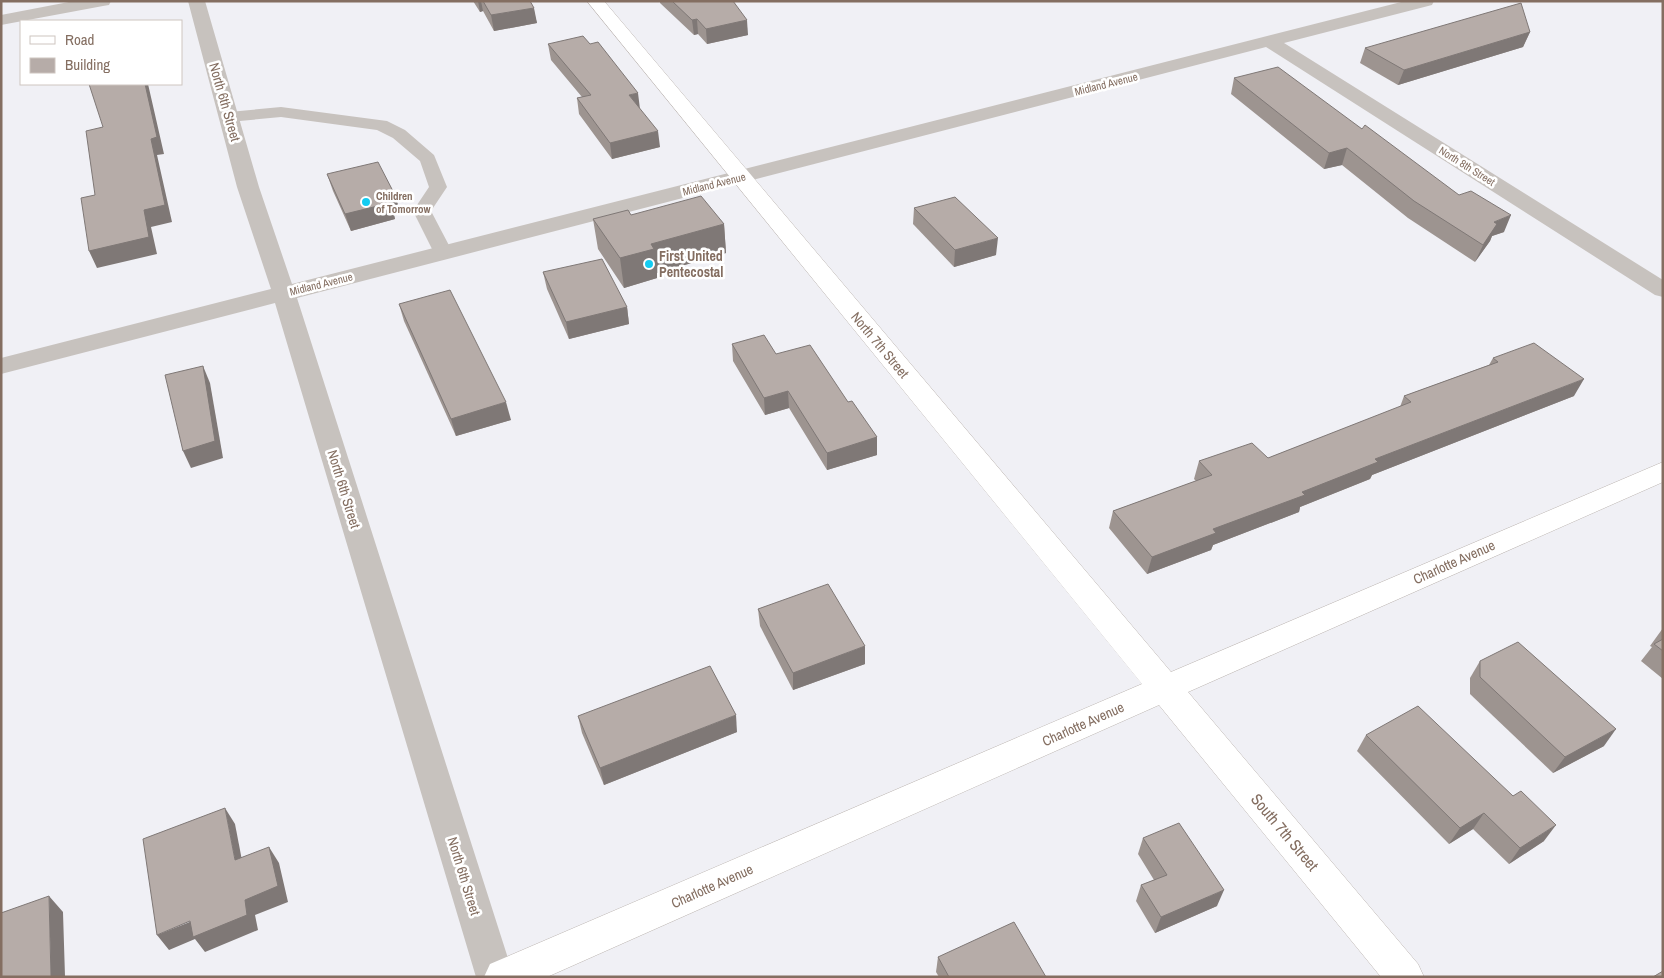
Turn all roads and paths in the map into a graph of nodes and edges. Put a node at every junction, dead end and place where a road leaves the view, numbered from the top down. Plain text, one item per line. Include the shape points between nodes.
1 (103, 1) edge
2 (196, 1) edge
3 (595, 1) edge
4 (1426, 1) edge
5 (1, 20) edge
6 (1270, 42) junction
7 (229, 117) junction
8 (740, 178) junction
9 (443, 253) junction
10 (1663, 290) edge
11 (284, 293) junction
12 (1, 366) edge
13 (1663, 471) edge
14 (1166, 688) junction
15 (495, 977) edge
16 (503, 977) edge
17 (1405, 977) edge

1 - 5 street
2 - 7 street, North 6th Street
3 - 8 street, North 7th Street
4 - 6 street, Midland Avenue
6 - 8 street, Midland Avenue
6 - 10 street, North 8th Street
7 - 9 lane via 281,112 381,125 398,134 428,159 438,187 422,211
7 - 11 street, North 6th Street
8 - 9 street, Midland Avenue
8 - 14 street, North 7th Street
9 - 11 street, Midland Avenue
11 - 12 street, Midland Avenue
11 - 15 street, North 6th Street
13 - 14 street, Charlotte Avenue
14 - 16 street, Charlotte Avenue
14 - 17 street, South 7th Street

